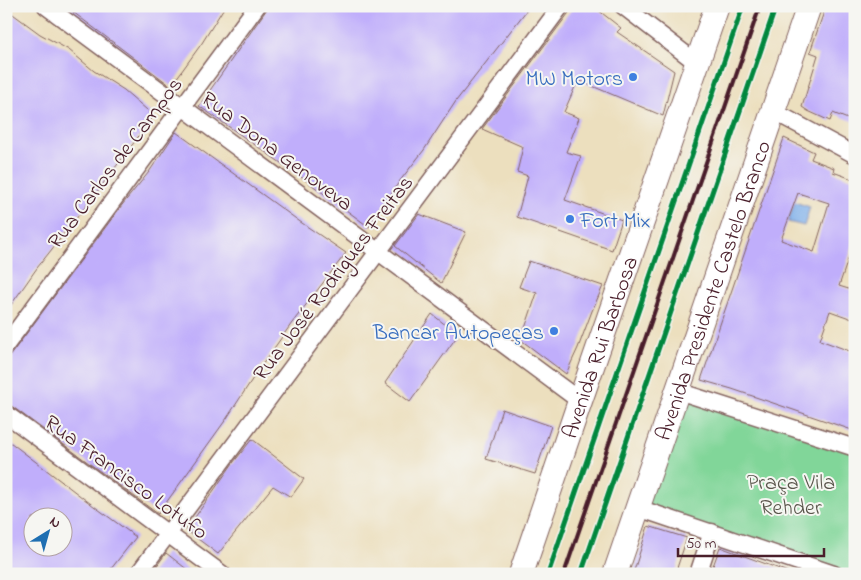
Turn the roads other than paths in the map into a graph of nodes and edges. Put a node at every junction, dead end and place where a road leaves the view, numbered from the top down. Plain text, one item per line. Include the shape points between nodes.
1 (46, 6) edge
2 (257, 6) edge
3 (561, 6) edge
4 (622, 6) edge
5 (717, 6) edge
6 (809, 6) edge
7 (697, 64) junction
8 (182, 107) junction
9 (773, 111) junction
10 (855, 155) edge
11 (378, 252) junction
12 (6, 345) edge
13 (678, 391) junction
14 (580, 401) junction
15 (6, 414) edge
16 (855, 448) edge
17 (638, 508) junction
18 (712, 532) junction
19 (168, 534) junction
20 (138, 574) edge
21 (222, 574) edge
22 (521, 574) edge
23 (615, 574) edge
24 (698, 574) edge
25 (834, 574) edge

1 - 8 street, Rua Dona Genoveva
2 - 8 street, Rua Carlos de Campos
3 - 11 street, Rua José Rodrigues Freitas
4 - 7 street
5 - 7 main road, Avenida Rui Barbosa
6 - 9 main road, Avenida Presidente Castelo Branco
7 - 14 main road, Avenida Rui Barbosa
8 - 11 street, Rua Dona Genoveva
8 - 12 street, Rua Carlos de Campos
9 - 10 street
9 - 13 main road, Avenida Presidente Castelo Branco
11 - 14 street, Rua Dona Genoveva
11 - 19 street, Rua José Rodrigues Freitas
13 - 16 street
13 - 17 main road, Avenida Presidente Castelo Branco
14 - 22 main road, Avenida Rui Barbosa
15 - 19 street, Rua Francisco Lotufo
17 - 18 street
17 - 23 main road, Avenida Presidente Castelo Branco
18 - 24 street
18 - 25 street
19 - 20 street, Rua José Rodrigues Freitas
19 - 21 street, Rua Francisco Lotufo

